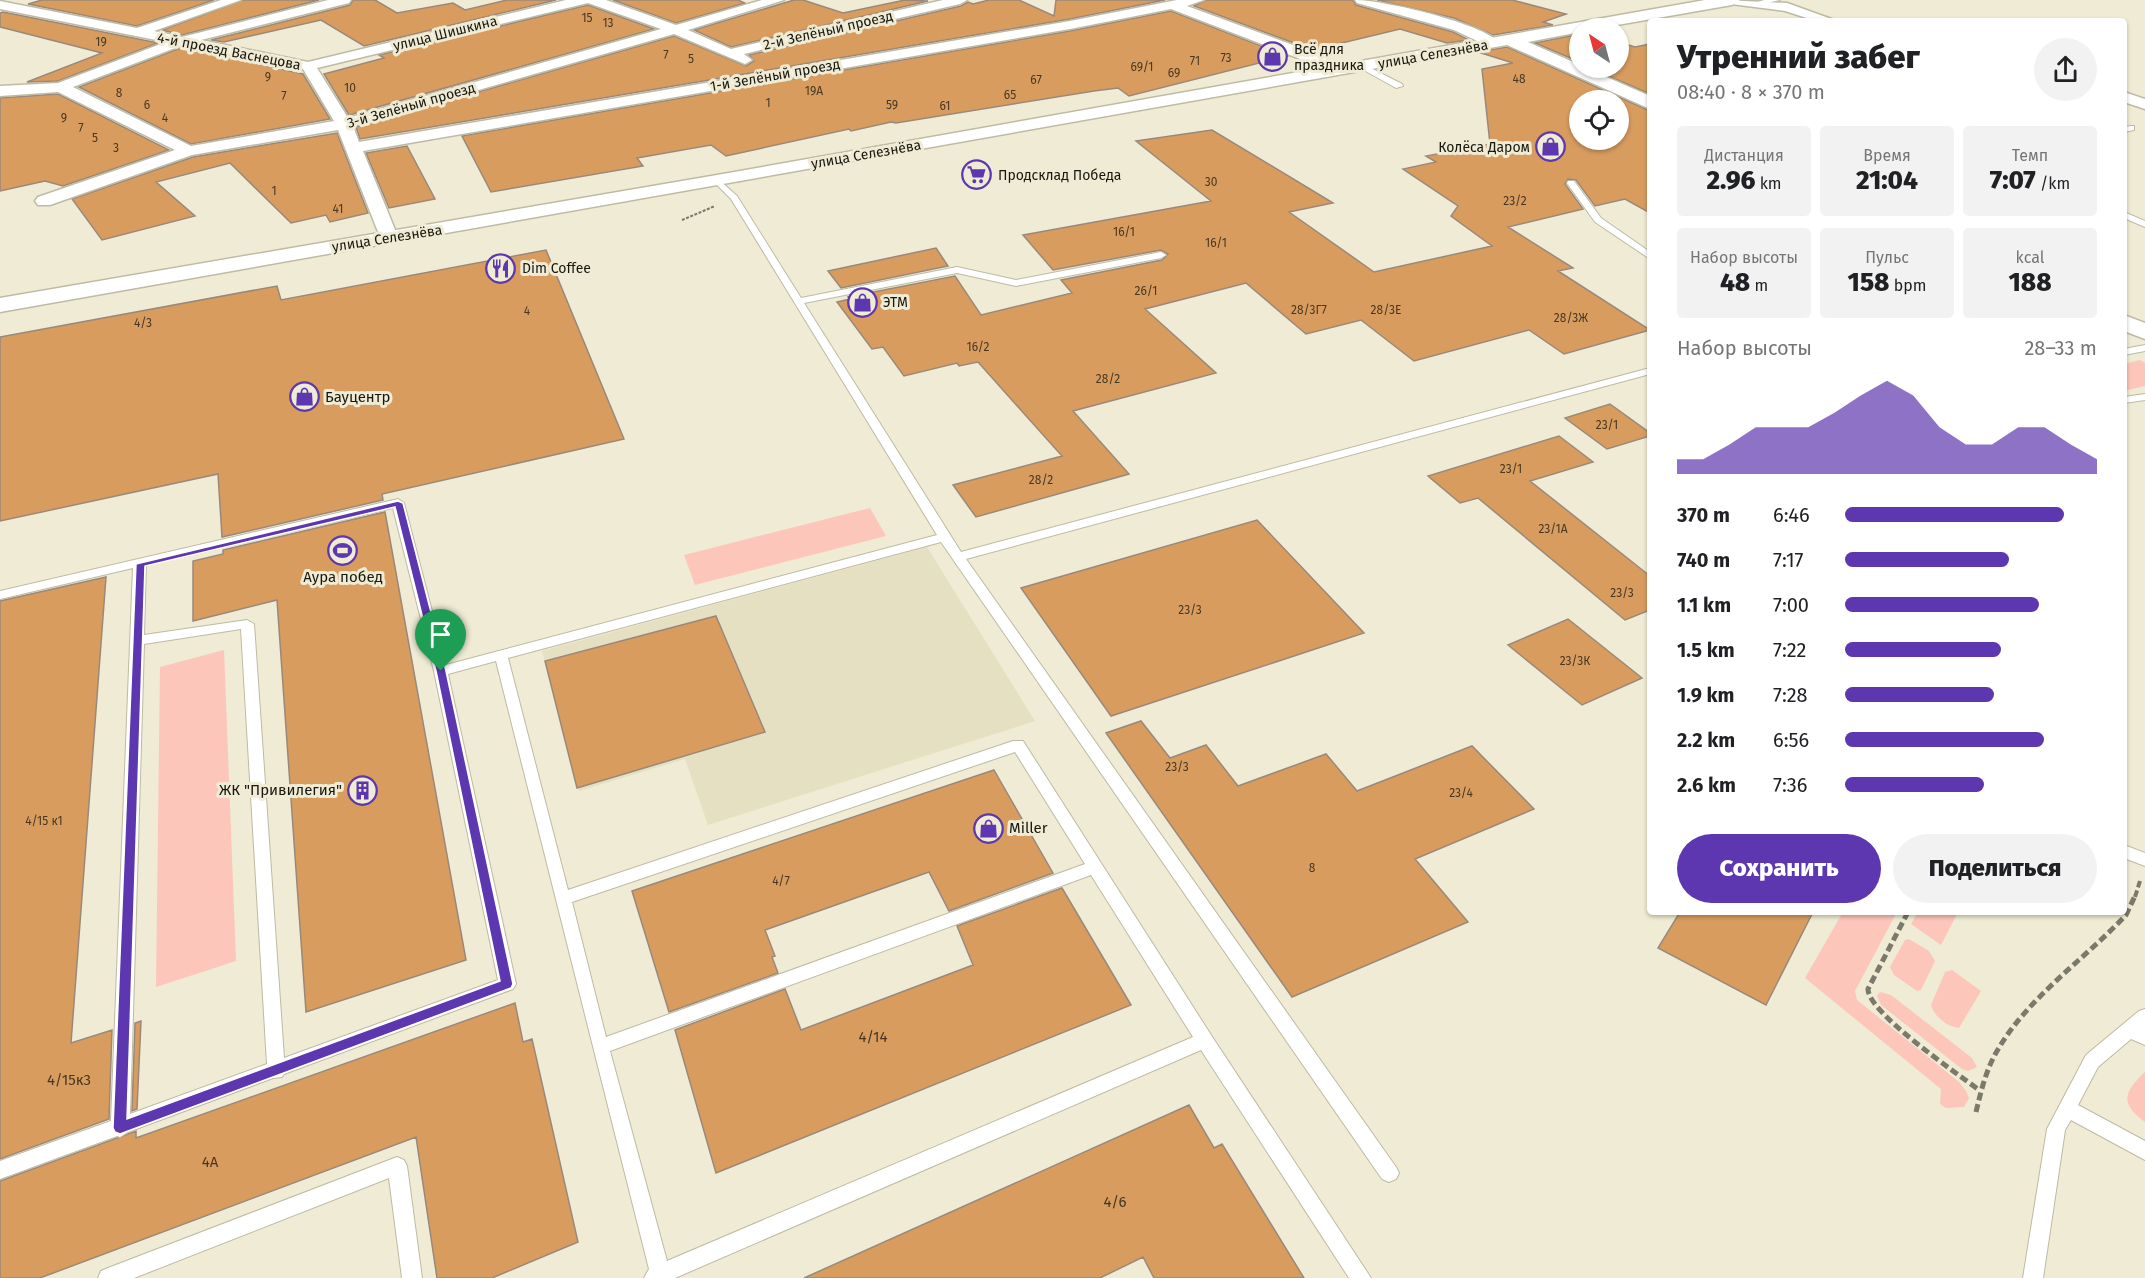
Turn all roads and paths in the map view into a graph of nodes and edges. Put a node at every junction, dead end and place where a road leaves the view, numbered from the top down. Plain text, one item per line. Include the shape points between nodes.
1 (234, 0) edge
2 (345, 0) edge
3 (583, 0) edge
4 (593, 0) edge
5 (777, 0) edge
6 (960, 0) edge
7 (1157, 0) edge
8 (1197, 0) edge
9 (1362, 0) edge
10 (1642, 0) edge
11 (1731, 0) edge
12 (1777, 0) edge
13 (1758, 3) junction
14 (0, 5) edge
15 (1176, 6) junction
16 (1652, 14) junction
17 (1821, 18) edge
18 (675, 29) junction
19 (138, 33) junction
20 (1512, 40) junction
21 (182, 41) junction
22 (1493, 44) junction
23 (731, 53) junction
24 (308, 66) junction
25 (1363, 66) junction
26 (1339, 70) junction
27 (780, 74) junction
28 (796, 79) dead end
29 (1399, 86) dead end
30 (60, 87) junction
31 (0, 91) edge
32 (2127, 98) edge
33 (1647, 102) edge
34 (2145, 104) edge
35 (344, 124) junction
36 (352, 148) junction
37 (189, 151) junction
38 (717, 181) junction
39 (1571, 183) dead end
40 (44, 201) dead end
41 (2127, 216) edge
42 (2145, 224) edge
43 (388, 237) junction
44 (1647, 254) edge
45 (1161, 255) dead end
46 (797, 302) junction
47 (0, 305) edge
48 (2127, 323) edge
49 (2145, 332) edge
50 (2145, 348) edge
51 (2127, 351) edge
52 (1647, 371) edge
53 (2145, 397) edge
54 (2127, 400) edge
55 (944, 537) junction
56 (959, 557) junction
57 (140, 564) junction
58 (0, 595) edge
59 (138, 641) junction
60 (501, 655) junction
61 (441, 671) junction
62 (2127, 854) edge
63 (1095, 867) junction
64 (2144, 868) edge
65 (564, 898) junction
66 (2127, 913) edge
67 (1906, 915) edge
68 (2125, 915) edge
69 (2145, 1016) edge
70 (2137, 1033) edge
71 (1205, 1040) junction
72 (600, 1047) junction
73 (276, 1071) junction
74 (1979, 1090) junction
75 (2067, 1108) junction
76 (1976, 1112) dead end
77 (120, 1128) junction
78 (2145, 1151) edge
79 (0, 1170) edge
80 (1389, 1173) dead end
81 (656, 1276) edge
82 (108, 1278) edge
83 (412, 1278) edge
84 (1361, 1278) edge
85 (2033, 1278) edge

1 - 19 street
2 - 21 street
3 - 24 street, улица Шишкина
4 - 18 street
5 - 18 street, 3-й Зелёный проезд
6 - 23 street, 2-й Зелёный проезд
7 - 15 street
8 - 15 street, 1-й Зелёный проезд
9 - 22 street via 1459,27
10 - 16 street
11 - 13 street
11 - 16 street, улица Селезнёва
12 - 13 lane
13 - 17 street
14 - 19 street, 4-й проезд Васнецова
15 - 26 street
15 - 27 street, 1-й Зелёный проезд
16 - 20 street, улица Селезнёва
18 - 23 street
18 - 35 street, 3-й Зелёный проезд
19 - 21 street, 4-й проезд Васнецова
20 - 22 street, улица Селезнёва
20 - 33 street
21 - 24 street, 4-й проезд Васнецова
21 - 30 street
22 - 25 street, улица Селезнёва
23 - 27 street
24 - 35 street, 4-й проезд Васнецова
25 - 26 street, улица Селезнёва
25 - 29 lane
26 - 38 street, улица Селезнёва
27 - 28 street
27 - 36 street, 1-й Зелёный проезд
30 - 31 street
30 - 37 street
32 - 34 street
35 - 36 street, 4-й проезд Васнецова
35 - 37 street, 3-й Зелёный проезд
36 - 43 street, 4-й проезд Васнецова
37 - 40 street, 3-й Зелёный проезд
38 - 43 street, улица Селезнёва
38 - 46 lane via 734,198
39 - 44 lane via 1598,220
41 - 42 lane
43 - 47 street, улица Селезнёва
45 - 46 lane via 1016,283 957,270
46 - 55 lane
48 - 49 street
50 - 51 lane
52 - 56 lane
53 - 54 lane
55 - 56 lane
55 - 60 lane
56 - 80 lane
57 - 58 lane
57 - 59 lane
57 - 61 lane via 398,503
59 - 73 lane via 247,624
59 - 77 lane
60 - 61 lane
60 - 65 lane
61 - 73 lane via 507,984
62 - 64 lane
63 - 65 lane via 1018,746
63 - 71 lane
63 - 72 lane
64 - 66 path
65 - 72 lane
67 - 74 path via 1868,997 1882,1015
68 - 74 path via 2023,1012 1993,1055
69 - 70 lane
70 - 75 lane via 2092,1061
71 - 81 lane
71 - 84 lane
72 - 81 lane
73 - 77 lane
74 - 76 path
75 - 78 lane
75 - 85 lane via 2056,1130
77 - 79 lane
82 - 83 lane via 397,1166

